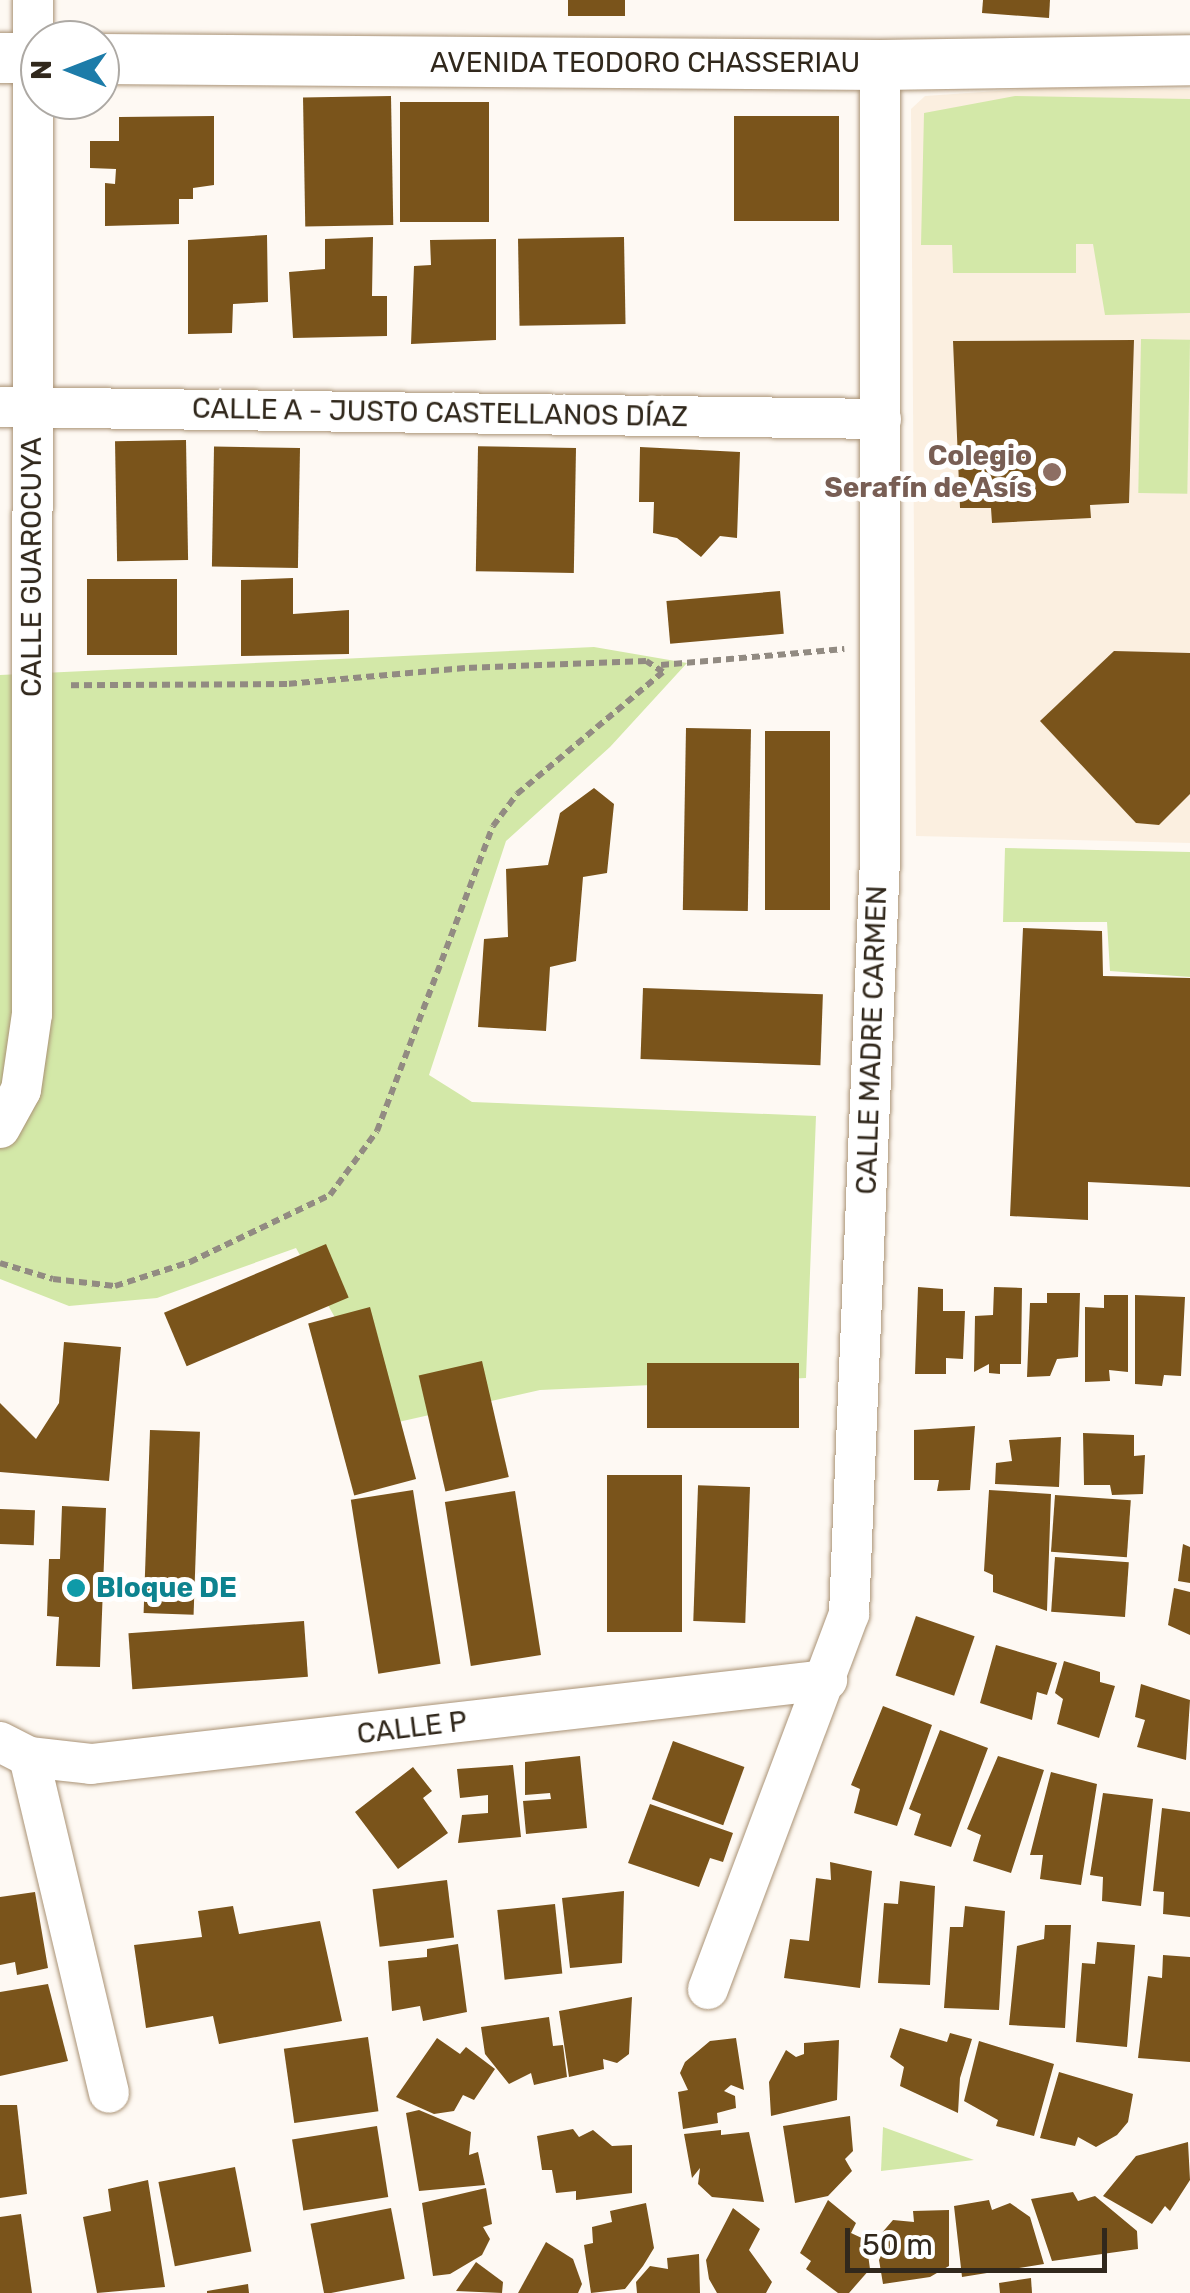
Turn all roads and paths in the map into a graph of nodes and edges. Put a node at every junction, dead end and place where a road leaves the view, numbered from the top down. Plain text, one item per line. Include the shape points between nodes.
1 (120, 58) edge
2 (1190, 60) edge
3 (880, 65) junction
4 (23, 120) edge
5 (16, 408) edge
6 (881, 420) junction
7 (880, 646) junction
8 (661, 665) junction
9 (60, 685) dead end
10 (0, 1128) edge
11 (0, 1263) edge
12 (827, 1680) junction
13 (14, 1750) edge
14 (708, 1989) dead end
15 (110, 2093) dead end

1 - 3 street, AVENIDA TEODORO CHASSERIAU
2 - 3 street, AVENIDA TEODORO CHASSERIAU
3 - 6 street, CALLE MADRE CARMEN
4 - 5 street, CALLE GUAROCUYA
5 - 6 street, CALLE A - JUSTO CASTELLANOS DÍAZ
5 - 10 street, CALLE GUAROCUYA via 32,1014 21,1090
6 - 7 street, CALLE MADRE CARMEN
7 - 8 path
7 - 12 street, CALLE MADRE CARMEN via 880,858 850,1600
8 - 9 path via 465,668 288,684
8 - 11 path via 656,684 517,794 493,826 377,1130 330,1195 190,1262 115,1286 53,1279
12 - 13 street, CALLE P via 91,1764
12 - 14 street, CALLE MADRE CARMEN
13 - 15 street

